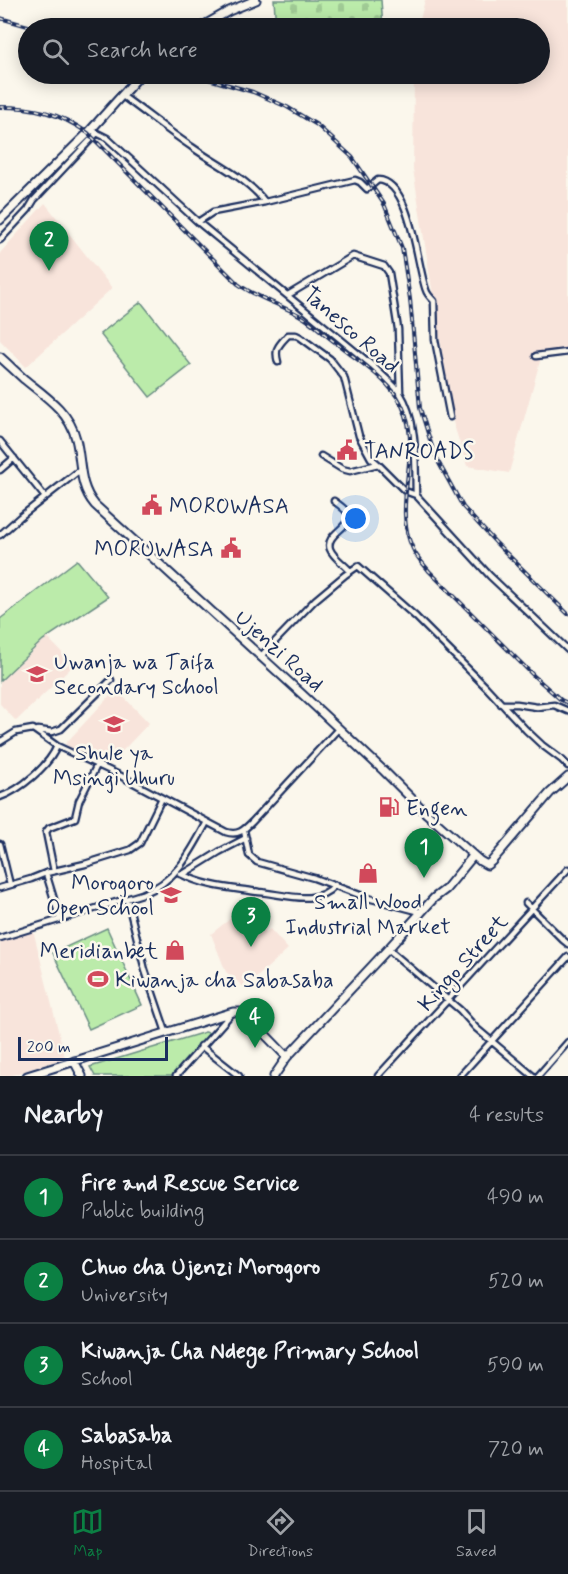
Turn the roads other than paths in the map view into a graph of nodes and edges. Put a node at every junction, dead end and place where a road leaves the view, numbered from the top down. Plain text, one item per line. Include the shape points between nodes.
1 (256, 0) edge
2 (217, 18) edge
3 (131, 84) edge
4 (121, 95) junction
5 (94, 131) junction
6 (265, 202) junction
7 (0, 220) edge
8 (198, 222) junction
9 (0, 240) edge
10 (288, 296) junction
11 (568, 352) edge
12 (536, 356) dead end
13 (0, 357) edge
14 (278, 362) dead end
15 (400, 393) junction
16 (450, 417) dead end
17 (0, 441) edge
18 (321, 456) dead end
19 (14, 458) junction
20 (378, 464) junction
21 (0, 470) edge
22 (80, 470) junction
23 (416, 495) junction
24 (45, 497) junction
25 (334, 501) dead end
26 (0, 535) edge
27 (350, 570) junction
28 (568, 650) edge
29 (260, 657) junction
30 (111, 680) dead end
31 (501, 704) junction
32 (568, 711) edge
33 (339, 728) junction
34 (33, 729) junction
35 (0, 742) edge
36 (57, 746) junction
37 (97, 765) junction
38 (568, 766) edge
39 (568, 777) edge
40 (0, 797) edge
41 (162, 798) junction
42 (207, 822) junction
43 (244, 830) junction
44 (246, 838) junction
45 (0, 844) edge
46 (473, 856) junction
47 (568, 868) edge
48 (54, 871) junction
49 (46, 873) junction
50 (181, 874) junction
51 (173, 876) junction
52 (10, 885) junction
53 (335, 885) junction
54 (0, 888) edge
55 (127, 899) junction
56 (526, 903) dead end
57 (532, 908) junction
58 (421, 912) junction
59 (60, 919) junction
60 (0, 938) edge
61 (568, 944) edge
62 (388, 949) junction
63 (568, 957) edge
64 (449, 1000) junction
65 (233, 1012) junction
66 (166, 1032) junction
67 (491, 1040) junction
68 (568, 1042) edge
69 (201, 1046) junction
70 (286, 1057) junction
71 (74, 1062) junction
72 (27, 1076) edge
73 (82, 1076) edge
74 (176, 1076) edge
75 (238, 1076) edge
76 (274, 1076) edge
77 (378, 1076) edge
78 (460, 1076) edge
79 (533, 1076) edge
80 (538, 1076) edge

1 - 2 street
3 - 4 street
4 - 5 street
4 - 6 street via 245,180
5 - 7 street
5 - 8 street, Tanesco Road via 107,138
5 - 9 street
6 - 8 street via 213,212
6 - 16 street via 355,180 367,189 378,180 395,188 412,231 426,292 434,301 435,340
8 - 10 street, Tanesco Road
10 - 15 street, Tanesco Road
10 - 15 street via 353,256 384,266 389,273 398,329
11 - 12 street
13 - 22 street, Ujenzi Road via 59,407 76,438
14 - 20 street via 275,354 288,335 300,338 330,359 344,376 359,436
15 - 23 street, Tanesco Road via 415,441
17 - 19 street
18 - 20 street via 350,471
19 - 21 street
19 - 24 street
20 - 23 street via 405,491
22 - 24 street
22 - 29 street, Ujenzi Road via 87,496 95,505
23 - 28 street via 490,576
24 - 26 street
25 - 27 street via 348,518 334,536 330,549
27 - 29 street
27 - 31 street via 358,566 416,617
29 - 33 street, Ujenzi Road
30 - 34 street via 61,729
31 - 32 street via 554,705
31 - 38 street
33 - 43 street
33 - 46 street, Ujenzi Road
34 - 35 street via 16,732
34 - 36 street
36 - 37 street
36 - 40 street via 35,773
37 - 41 street
37 - 48 street via 75,818 46,832
39 - 46 street via 492,861 487,864
41 - 42 street
41 - 48 street via 136,846
42 - 43 street via 231,833
42 - 51 street
43 - 44 street
44 - 50 street
44 - 53 street via 249,855 257,862
45 - 52 street
46 - 58 street
47 - 57 street, Kingo Street
48 - 49 street
49 - 52 street
49 - 59 street
50 - 51 street
50 - 53 street via 196,882 289,897 326,894
51 - 55 street via 149,892
52 - 54 street
53 - 58 street
55 - 59 street
55 - 66 street
56 - 57 street
57 - 61 street
57 - 64 street, Kingo Street
58 - 62 street
59 - 60 street
62 - 64 street
62 - 70 street
63 - 67 street
64 - 67 street
64 - 77 street, Kingo Street
65 - 66 street
65 - 69 street
65 - 70 street via 244,1015
66 - 71 street
67 - 78 street
67 - 79 street
68 - 80 street
69 - 74 street
69 - 75 street
70 - 76 street
71 - 72 street
71 - 73 street

